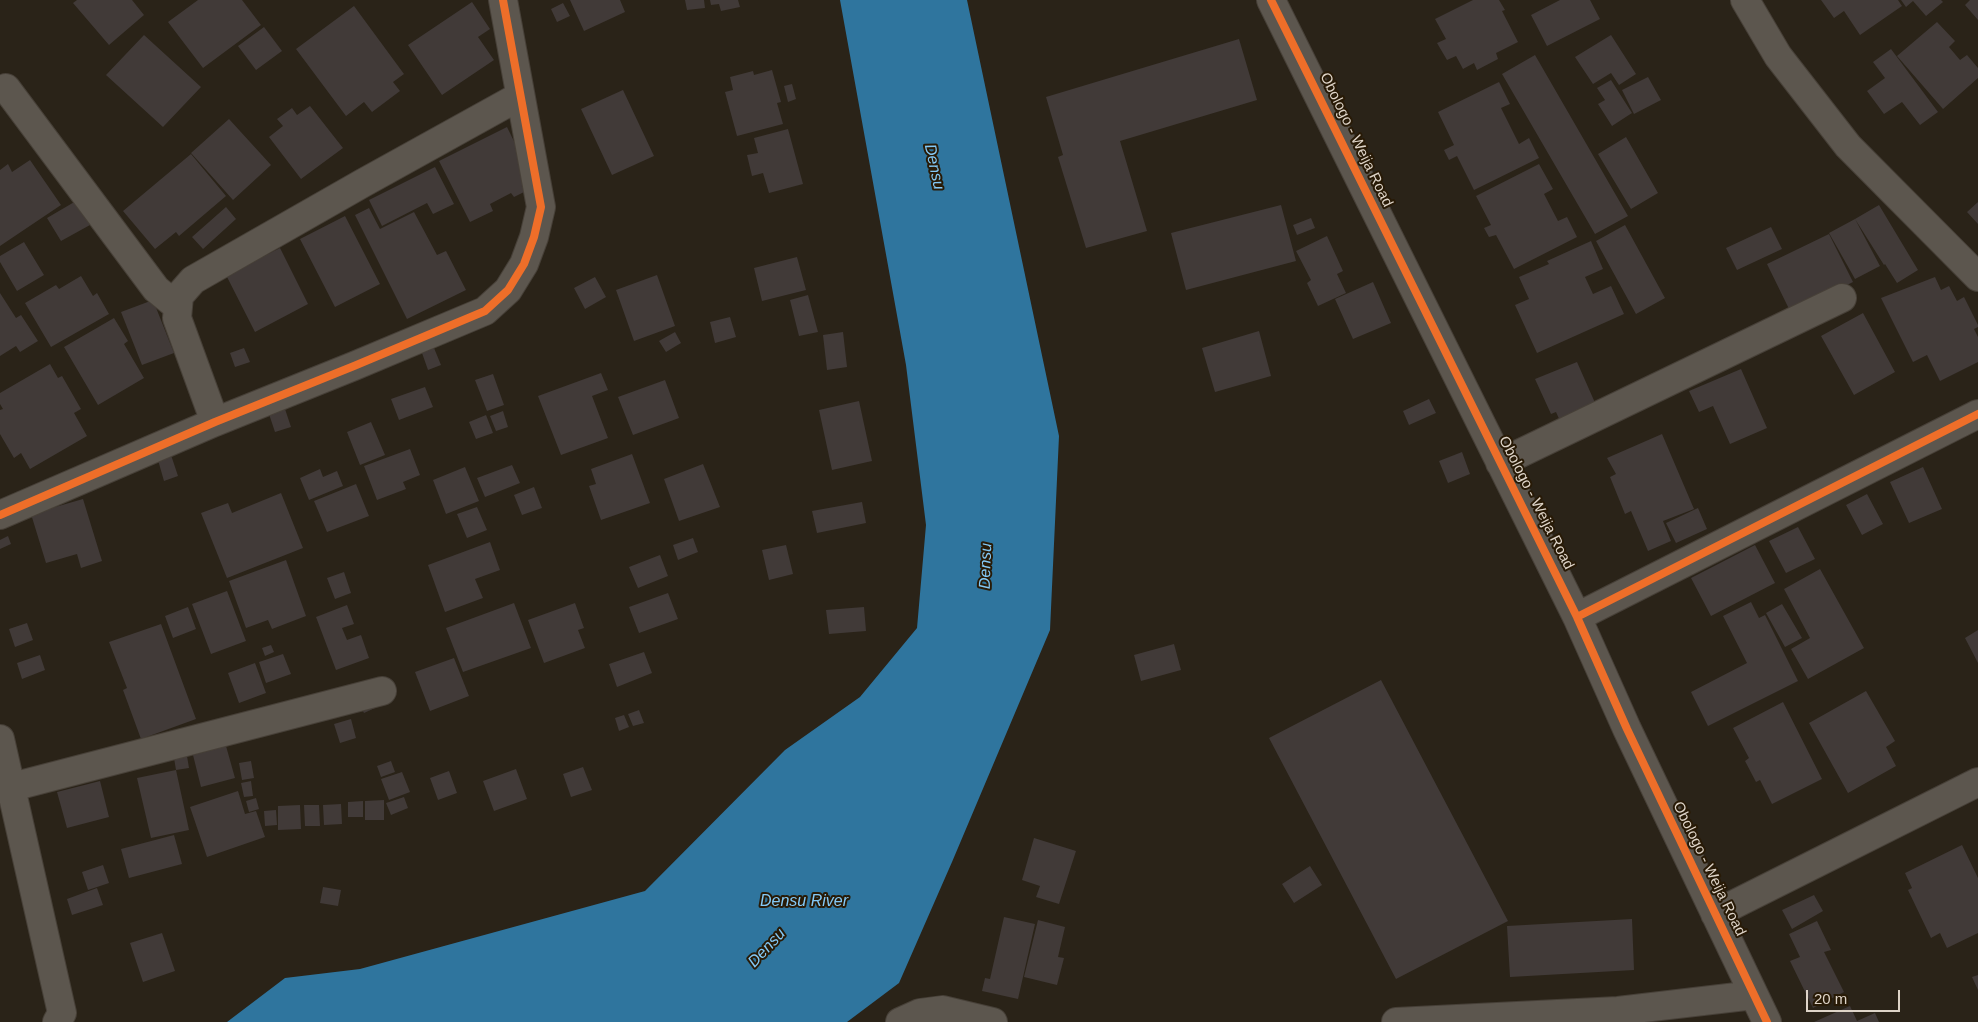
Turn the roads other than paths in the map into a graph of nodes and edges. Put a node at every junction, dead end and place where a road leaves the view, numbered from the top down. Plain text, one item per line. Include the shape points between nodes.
1 (503, 0) edge
2 (1271, 0) edge
3 (1745, 0) edge
4 (2, 88) edge
5 (520, 96) junction
6 (1978, 277) edge
7 (1842, 298) dead end
8 (178, 307) junction
9 (1978, 414) edge
10 (215, 422) junction
11 (1500, 463) junction
12 (0, 515) edge
13 (1577, 616) junction
14 (382, 691) dead end
15 (0, 739) edge
16 (1978, 782) edge
17 (12, 787) junction
18 (1715, 914) junction
19 (1754, 995) junction
20 (1608, 1016) edge
21 (57, 1022) edge
22 (900, 1022) edge
23 (993, 1022) edge
24 (1396, 1022) edge
25 (1767, 1022) edge

1 - 5 street
2 - 11 street, Obologo - Weija Road
3 - 6 street via 1778,56 1848,146
4 - 8 street via 156,289
5 - 8 street via 193,280 179,296
5 - 10 street via 541,208 524,264 508,290 485,311
7 - 11 street
8 - 10 street via 177,318
9 - 13 street
10 - 12 street
11 - 13 street, Obologo - Weija Road
13 - 18 street, Obologo - Weija Road
14 - 17 street
15 - 17 street
16 - 18 street
17 - 21 street via 62,1014
18 - 19 street, Obologo - Weija Road
19 - 20 street
19 - 25 street, Obologo - Weija Road
20 - 24 street
22 - 23 street via 920,1013 943,1010

